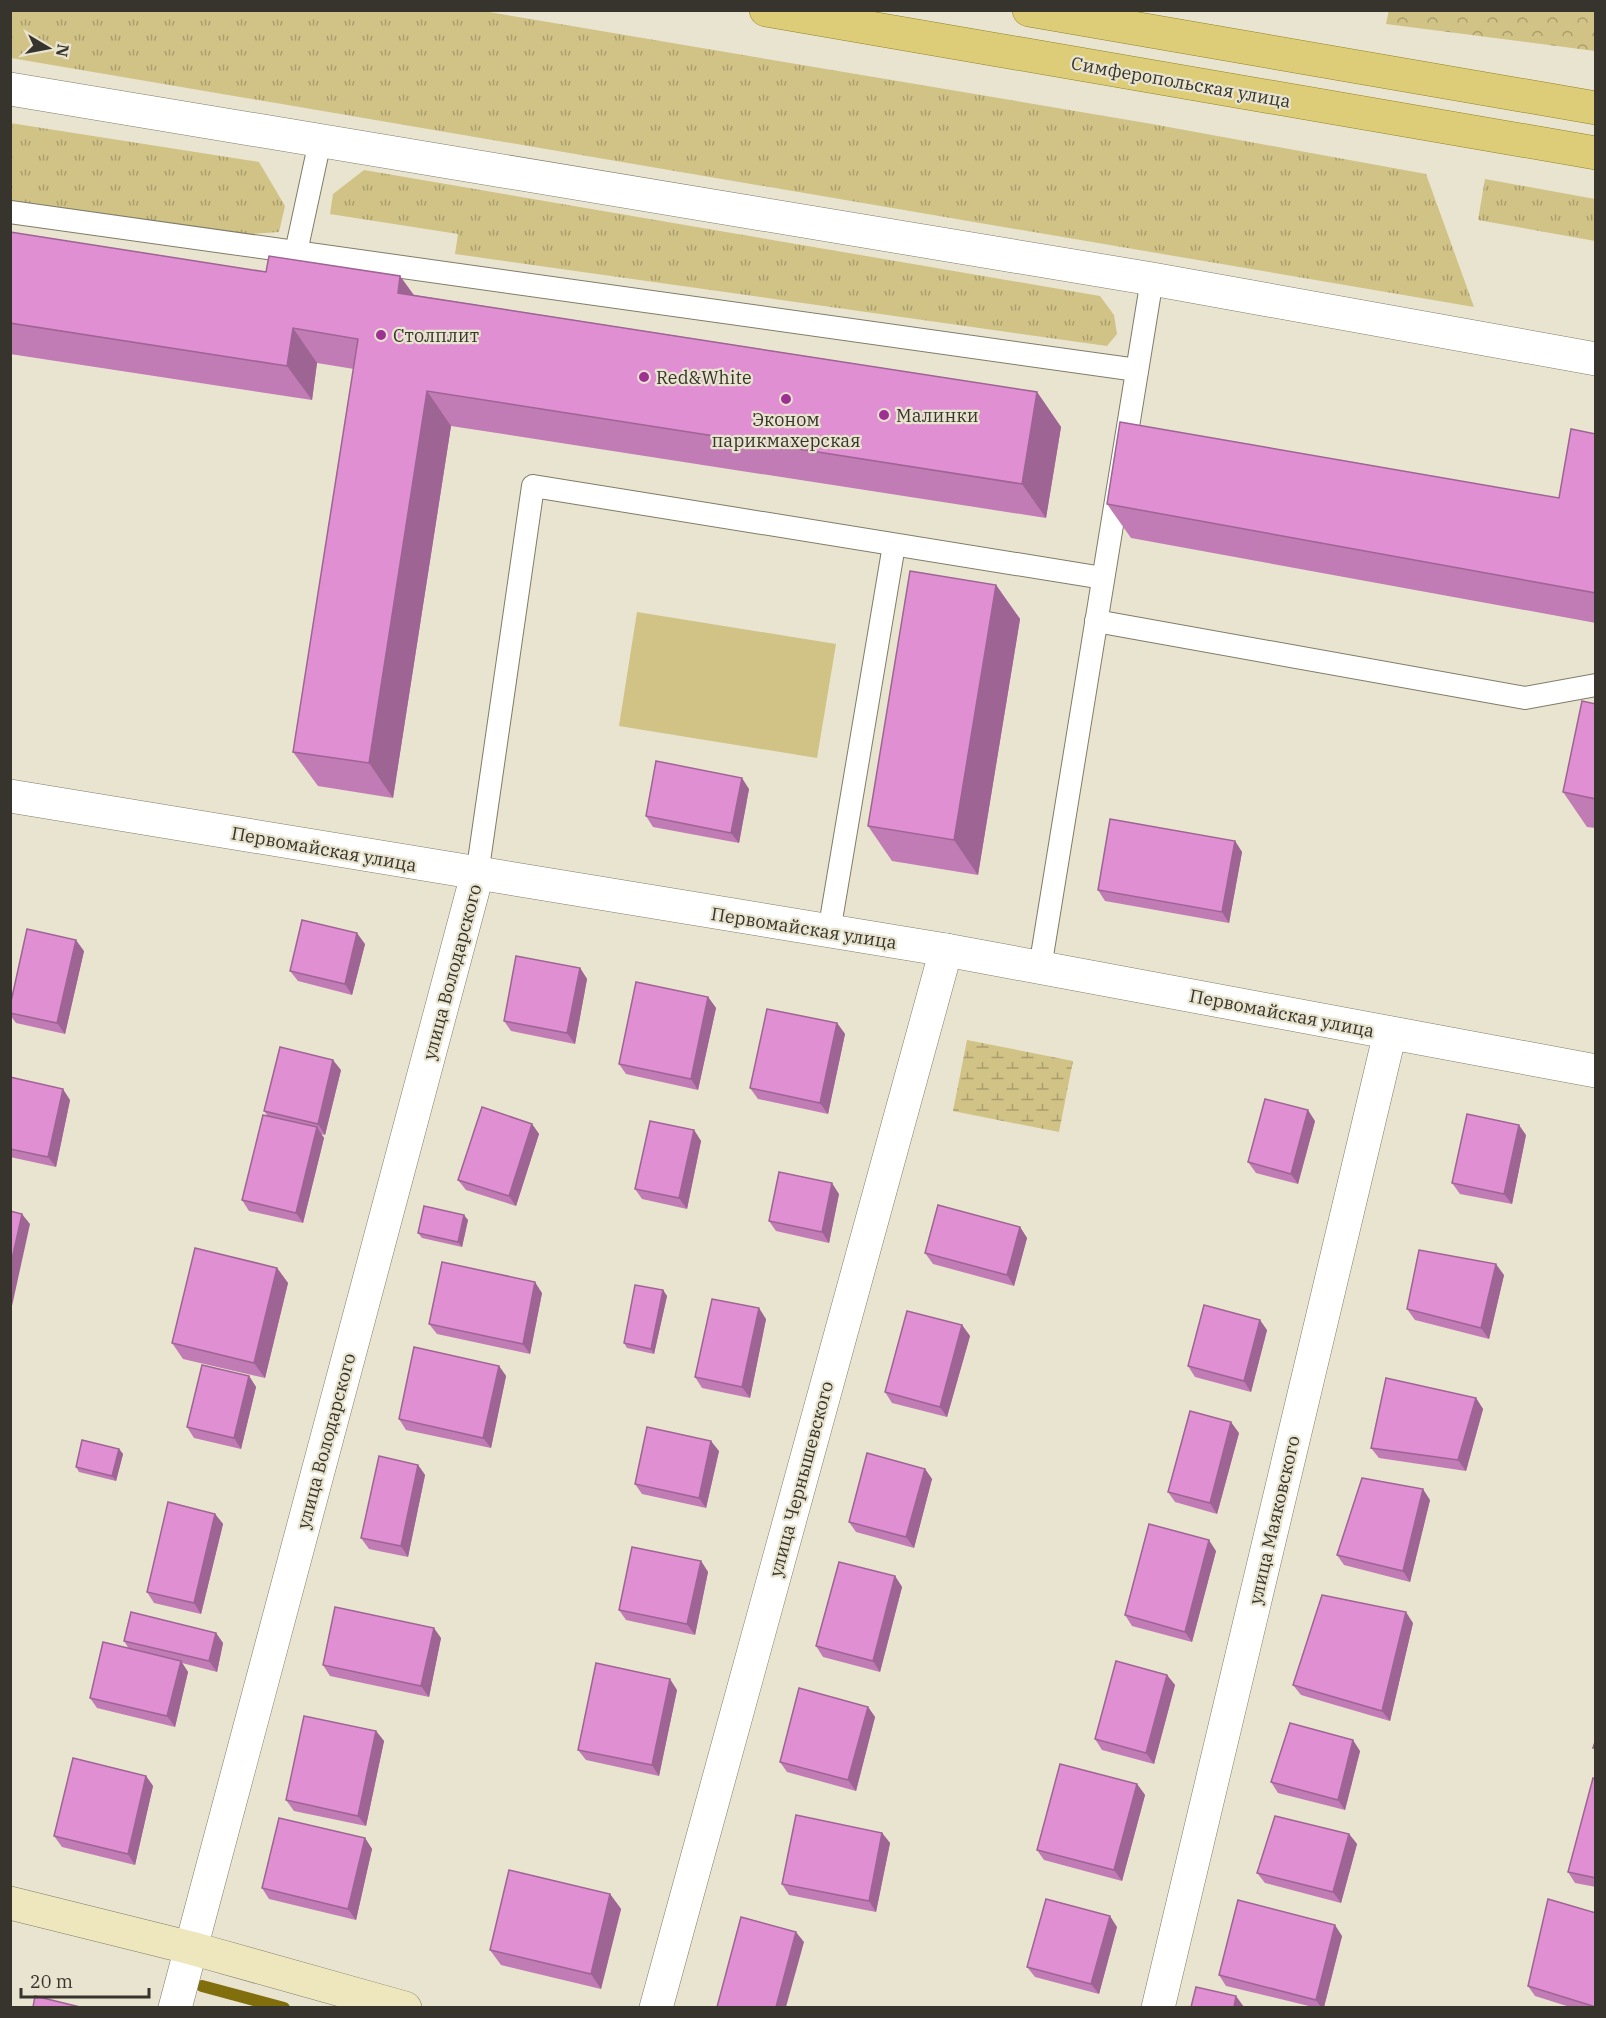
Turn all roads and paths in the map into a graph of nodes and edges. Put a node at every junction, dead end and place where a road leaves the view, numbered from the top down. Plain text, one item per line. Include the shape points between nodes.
1 (766, 10) edge
2 (1029, 10) edge
3 (10, 89) edge
4 (1596, 108) edge
5 (320, 141) junction
6 (1596, 153) edge
7 (10, 212) edge
8 (296, 252) junction
9 (1152, 279) junction
10 (1596, 359) edge
11 (1137, 370) junction
12 (894, 545) junction
13 (1103, 578) junction
14 (1096, 621) junction
15 (1596, 685) edge
16 (10, 796) edge
17 (477, 875) junction
18 (829, 932) junction
19 (946, 950) junction
20 (1040, 968) junction
21 (1390, 1034) junction
22 (1596, 1071) edge
23 (10, 1903) edge
24 (191, 1948) junction
25 (174, 2007) edge
26 (405, 2007) edge
27 (656, 2007) edge
28 (1158, 2007) edge

1 - 6 main road, Симферопольская улица
2 - 4 main road
3 - 5 street
5 - 8 lane
5 - 9 street
7 - 8 lane
8 - 11 lane
9 - 10 street
9 - 11 lane
11 - 13 lane
12 - 13 lane
12 - 17 lane via 533,486
12 - 18 lane
13 - 14 lane
14 - 15 lane via 1525,698
14 - 20 lane
16 - 17 street, Первомайская улица
17 - 18 street, Первомайская улица
17 - 24 street, улица Володарского
18 - 19 street, Первомайская улица
19 - 20 street, Первомайская улица
19 - 27 street, улица Чернышевского
20 - 21 street, Первомайская улица
21 - 22 street, Первомайская улица
21 - 28 street, улица Маяковского
23 - 24 main road
24 - 25 street, улица Володарского
24 - 26 main road

